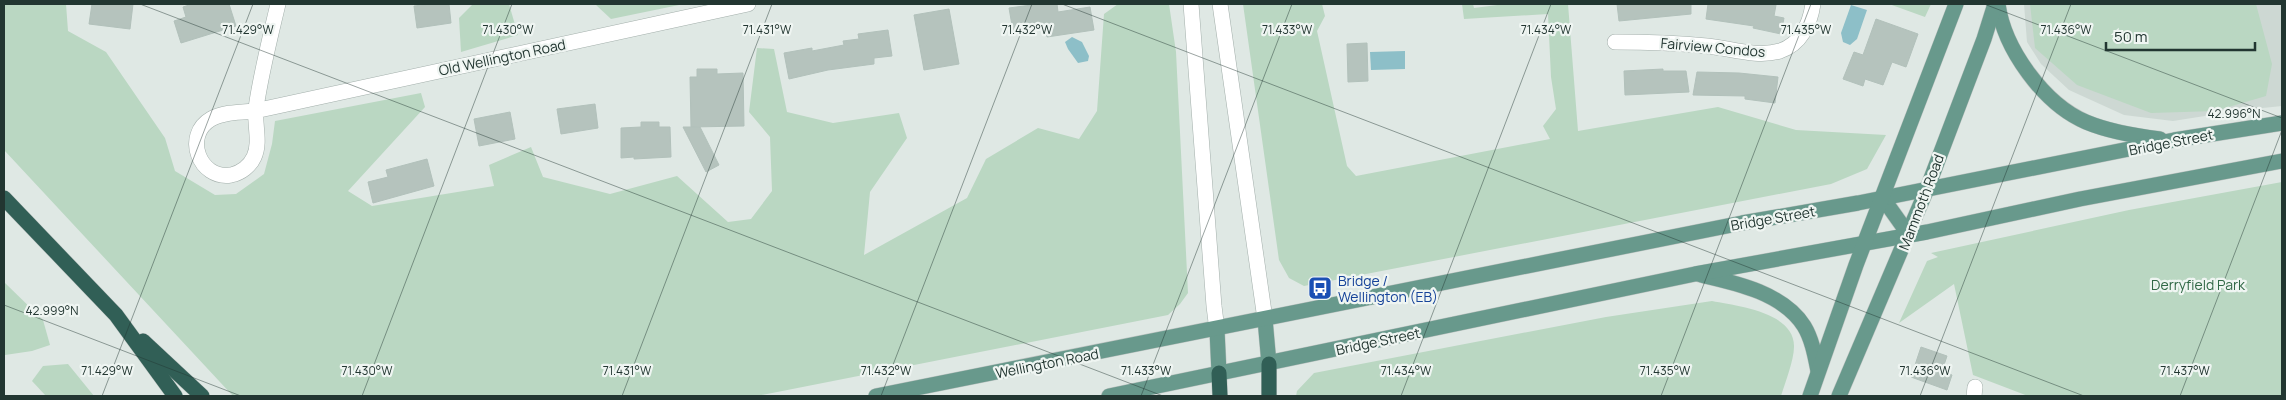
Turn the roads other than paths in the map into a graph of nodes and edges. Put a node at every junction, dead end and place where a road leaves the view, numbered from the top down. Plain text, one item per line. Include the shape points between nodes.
1 (278, 4) edge
2 (748, 4) edge
3 (1191, 4) edge
4 (1220, 4) edge
5 (1813, 4) edge
6 (1956, 4) edge
7 (1997, 4) edge
8 (1615, 42) dead end
9 (255, 111) junction
10 (2282, 123) edge
11 (2174, 140) junction
12 (2282, 161) edge
13 (1927, 189) junction
14 (1882, 197) junction
15 (4, 198) edge
16 (1908, 235) junction
17 (1865, 243) junction
18 (1694, 274) junction
19 (116, 315) junction
20 (1265, 319) junction
21 (1217, 330) junction
22 (1269, 364) junction
23 (1818, 371) junction
24 (1219, 373) junction
25 (175, 396) edge
26 (202, 396) edge
27 (876, 396) edge
28 (1108, 396) edge
29 (1220, 396) edge
30 (1269, 396) edge
31 (1810, 396) edge
32 (1839, 396) edge

1 - 9 street
2 - 9 street, Old Wellington Road
3 - 21 street
4 - 20 street
5 - 8 street, Fairview Condos via 1810,22 1803,33 1792,45 1779,51 1757,53 1662,42
6 - 14 main road
7 - 11 main road via 2003,29 2019,58 2032,77 2067,111 2108,130
7 - 13 main road, Mammoth Road
9 - 9 street, Old Wellington Road via 217,116 202,127 196,146 198,155 210,171 230,176 248,166 257,148
10 - 11 main road, Bridge Street
11 - 13 main road, Bridge Street
12 - 16 main road, Bridge Street
13 - 14 main road, Bridge Street
13 - 16 main road, Mammoth Road
14 - 16 main road
14 - 17 main road
14 - 20 main road, Bridge Street
15 - 19 highway
16 - 17 main road, Bridge Street
16 - 32 main road, Mammoth Road
17 - 18 main road, Bridge Street
17 - 23 main road
18 - 22 main road, Bridge Street
18 - 23 main road via 1759,292 1790,311 1804,326
19 - 25 highway
19 - 26 highway
20 - 21 main road, Bridge Street
20 - 22 main road
21 - 24 main road
21 - 27 main road, Wellington Road
22 - 24 main road, Bridge Street
22 - 30 highway
23 - 31 main road
24 - 28 main road
24 - 29 highway

